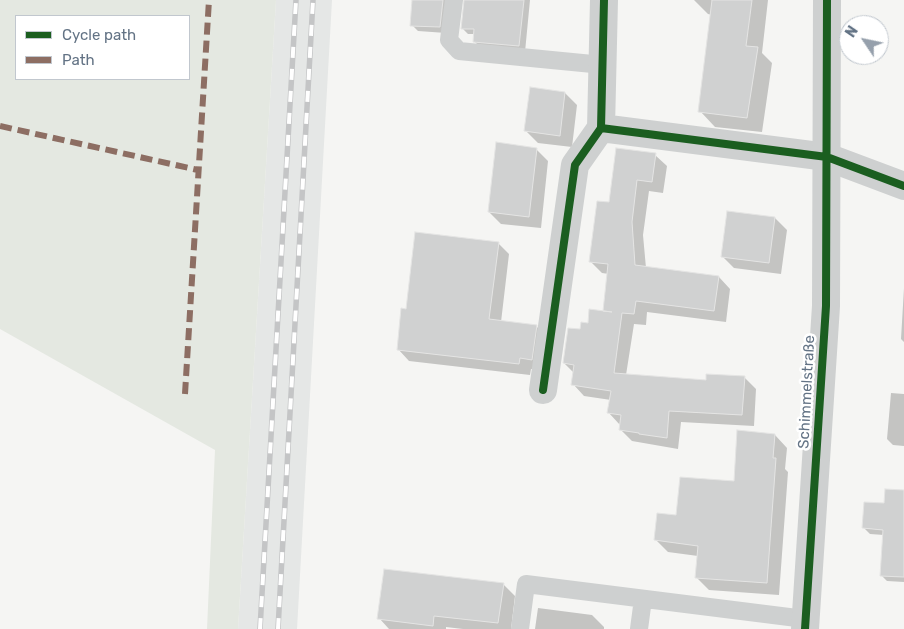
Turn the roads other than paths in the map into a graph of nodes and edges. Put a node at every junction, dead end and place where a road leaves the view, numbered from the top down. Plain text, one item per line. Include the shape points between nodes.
1 (454, 0) edge
2 (604, 0) edge
3 (827, 0) edge
4 (603, 66) junction
5 (601, 128) junction
6 (827, 157) junction
7 (904, 186) edge
8 (543, 390) dead end
9 (643, 599) junction
10 (805, 624) edge
11 (520, 629) edge
12 (639, 629) edge

1 - 4 lane via 449,40 458,51
2 - 4 street
3 - 6 street, Schimmelstraße
4 - 5 street
5 - 6 street
5 - 8 street via 576,165
6 - 7 street
6 - 10 street, Schimmelstraße via 826,306
9 - 10 lane
9 - 11 lane via 526,584
9 - 12 lane

